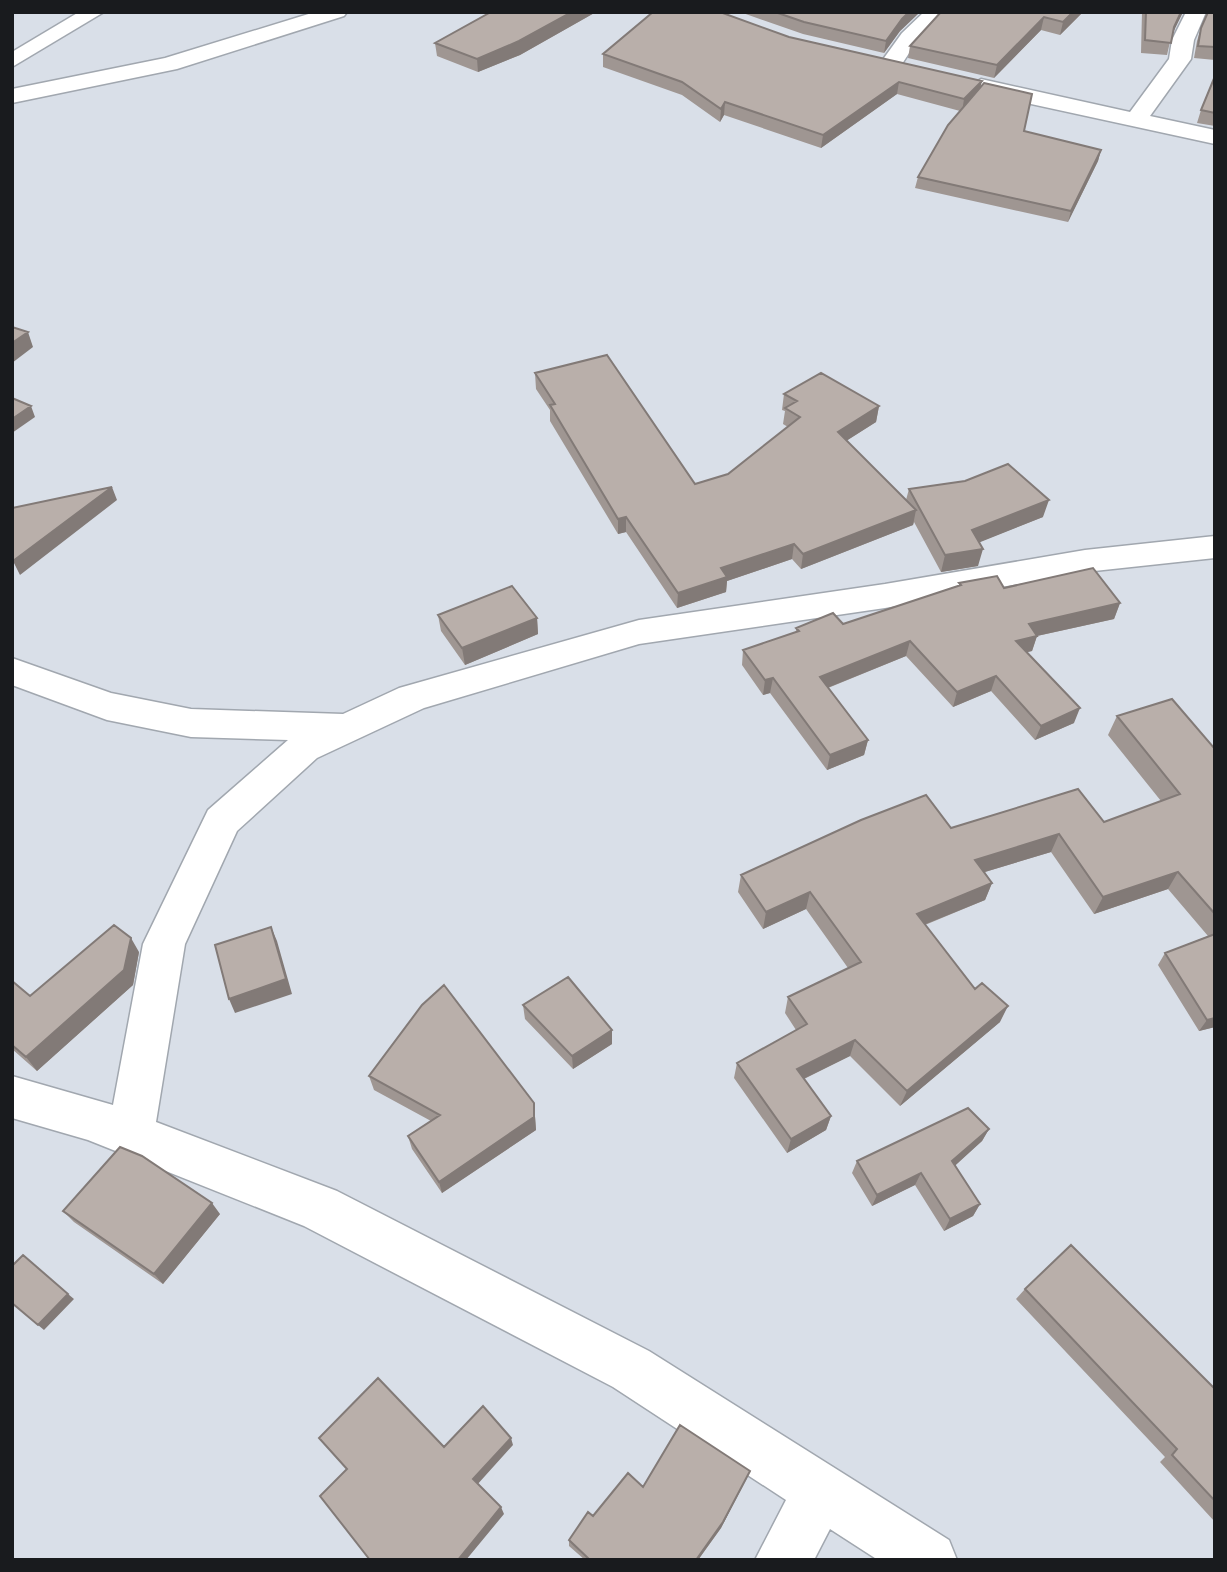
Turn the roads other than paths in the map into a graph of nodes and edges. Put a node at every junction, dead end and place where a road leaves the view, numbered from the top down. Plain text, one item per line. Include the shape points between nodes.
1 (94, 12) edge
2 (337, 12) edge
3 (936, 12) edge
4 (1196, 12) edge
5 (863, 58) edge
6 (12, 61) edge
7 (890, 65) junction
8 (915, 71) edge
9 (956, 80) edge
10 (12, 96) edge
11 (1136, 120) junction
12 (1215, 137) edge
13 (1215, 547) edge
14 (12, 671) edge
15 (349, 727) junction
16 (19, 1110) edge
17 (131, 1134) junction
18 (821, 1491) junction
19 (783, 1560) edge
20 (929, 1560) edge

1 - 6 main road
2 - 10 main road via 169,64
3 - 7 main road via 909,37
4 - 11 main road via 1180,59
5 - 7 main road
7 - 8 main road
9 - 11 main road
11 - 12 main road
13 - 15 main road via 1085,561 639,632 412,698
14 - 15 main road via 107,706 191,723
15 - 17 main road via 304,748 222,821 163,944
16 - 17 main road via 89,1118
17 - 18 main road via 345,1220 631,1369
18 - 19 main road
18 - 20 main road

